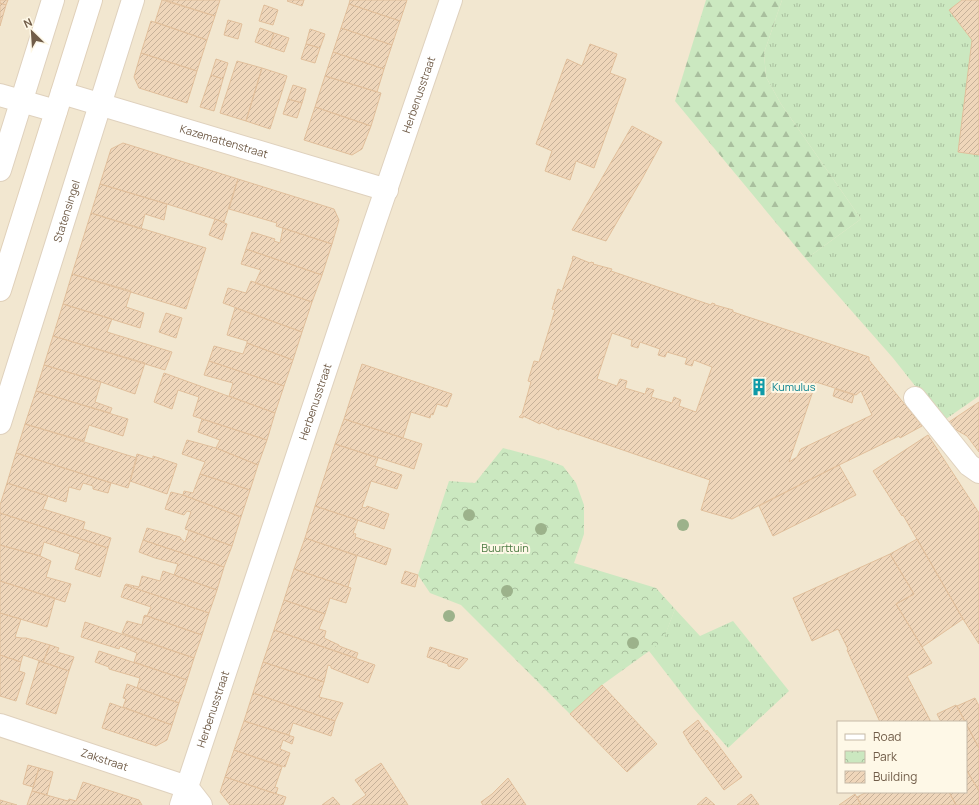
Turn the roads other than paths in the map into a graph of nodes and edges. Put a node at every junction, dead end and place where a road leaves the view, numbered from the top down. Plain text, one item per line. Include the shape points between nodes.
1 (53, 0) edge
2 (91, 0) edge
3 (133, 0) edge
4 (451, 0) edge
5 (0, 95) edge
6 (22, 101) junction
7 (59, 102) junction
8 (100, 104) junction
9 (0, 170) edge
10 (387, 190) junction
11 (0, 290) edge
12 (915, 398) dead end
13 (0, 423) edge
14 (979, 472) edge
15 (0, 725) edge
16 (184, 796) edge
17 (201, 805) edge

1 - 6 street
2 - 7 street
3 - 8 street, Statensingel
4 - 10 street, Herbenusstraat
5 - 6 street, Kazemattenstraat
6 - 7 street, Kazemattenstraat
6 - 9 street
7 - 8 street, Kazemattenstraat
7 - 11 street
8 - 10 street, Kazemattenstraat
8 - 13 street, Statensingel
10 - 16 street, Herbenusstraat
12 - 14 street via 969,465
15 - 16 street, Zakstraat
16 - 17 street

